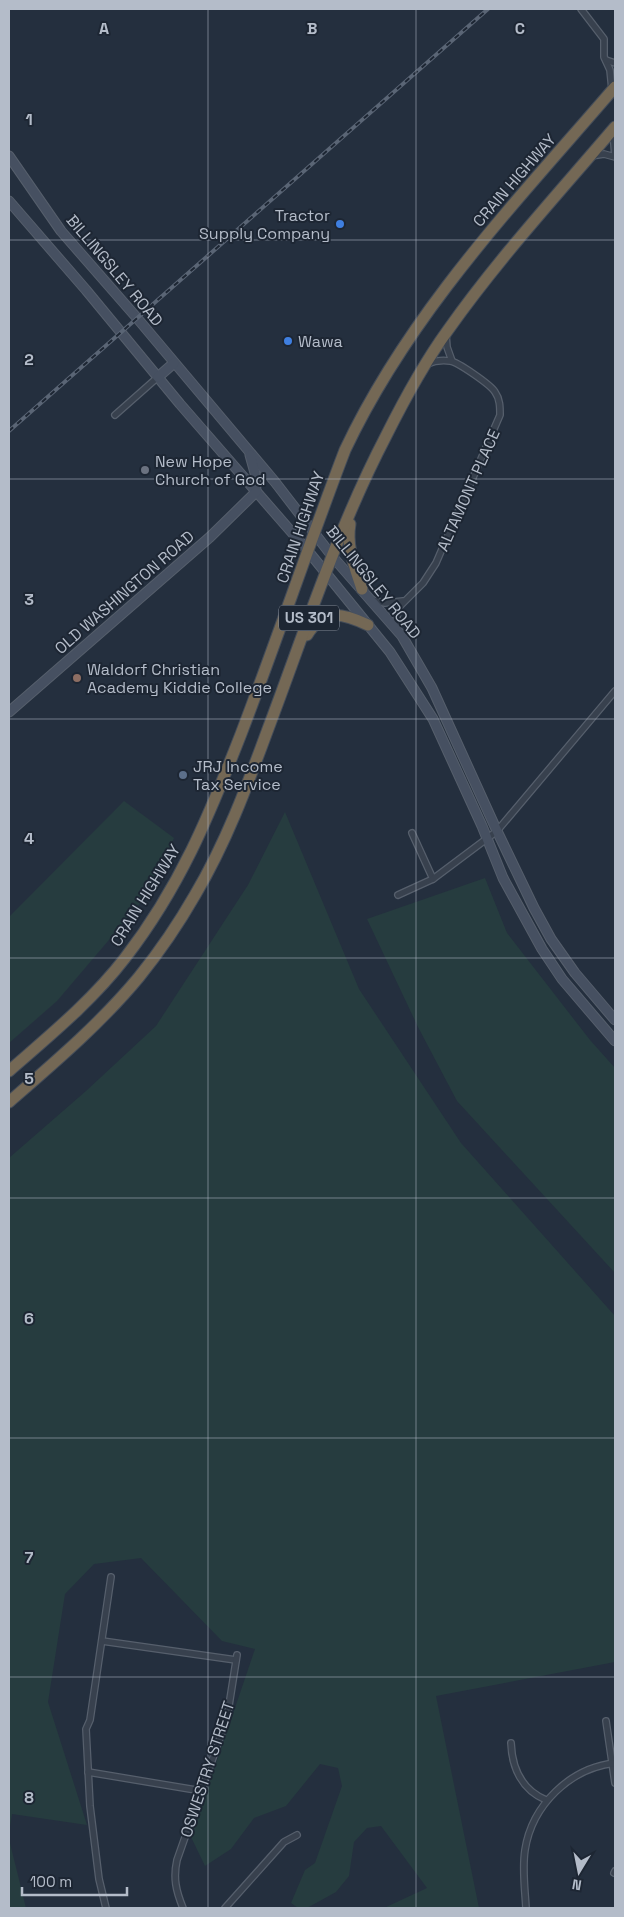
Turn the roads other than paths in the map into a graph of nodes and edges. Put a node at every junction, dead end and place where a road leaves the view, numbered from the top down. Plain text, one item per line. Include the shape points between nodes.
1 (581, 9) edge
2 (606, 60) junction
3 (615, 63) edge
4 (614, 89) edge
5 (614, 128) edge
6 (9, 156) edge
7 (592, 156) junction
8 (615, 157) edge
9 (9, 201) edge
10 (446, 333) junction
11 (452, 361) junction
12 (174, 363) junction
13 (425, 365) junction
14 (158, 377) junction
15 (116, 415) dead end
16 (247, 449) junction
17 (256, 492) junction
18 (355, 500) junction
19 (315, 533) junction
20 (308, 552) junction
21 (332, 556) junction
22 (325, 573) junction
23 (362, 590) junction
24 (372, 600) junction
25 (403, 601) junction
26 (368, 625) junction
27 (395, 627) junction
28 (298, 649) junction
29 (615, 691) edge
30 (9, 712) edge
31 (497, 831) junction
32 (412, 833) dead end
33 (488, 840) junction
34 (433, 879) junction
35 (398, 895) dead end
36 (615, 1020) edge
37 (615, 1041) edge
38 (9, 1071) edge
39 (9, 1102) edge
40 (111, 1577) dead end
41 (102, 1641) junction
42 (606, 1721) dead end
43 (511, 1743) dead end
44 (614, 1763) edge
45 (88, 1772) junction
46 (615, 1783) edge
47 (202, 1791) junction
48 (546, 1800) junction
49 (297, 1836) dead end
50 (106, 1908) edge
51 (183, 1908) edge
52 (226, 1908) edge
53 (526, 1908) edge

1 - 2 street via 604,39
2 - 3 street
2 - 4 street
4 - 19 highway, CRAIN HIGHWAY / US 301 via 480,243 416,327 359,420
5 - 7 highway, US 301
5 - 8 street
6 - 12 main road, BILLINGSLEY ROAD via 61,231
7 - 8 street via 604,154
7 - 10 highway, US 301 via 509,252
9 - 14 main road, BILLINGSLEY ROAD
10 - 11 street
10 - 13 highway, US 301
11 - 13 street
11 - 25 street, ALTAMONT PLACE via 494,390 499,398 500,415 436,563 423,582
12 - 14 main road
12 - 16 main road, BILLINGSLEY ROAD
13 - 18 highway, US 301
14 - 15 street
14 - 17 main road, BILLINGSLEY ROAD
16 - 17 main road
16 - 19 main road, BILLINGSLEY ROAD
17 - 20 main road, BILLINGSLEY ROAD
17 - 30 main road, OLD WASHINGTON ROAD via 210,537
18 - 21 highway, US 301
18 - 23 highway via 348,544
19 - 20 highway, CRAIN HIGHWAY / US 301
19 - 21 main road, BILLINGSLEY ROAD
20 - 22 main road, BILLINGSLEY ROAD
20 - 38 highway, CRAIN HIGHWAY / US 301 via 225,777 190,856 164,901 115,970 72,1015
21 - 22 highway, US 301
21 - 23 main road, BILLINGSLEY ROAD
22 - 26 main road, BILLINGSLEY ROAD
22 - 28 highway, US 301
23 - 24 main road, BILLINGSLEY ROAD
24 - 25 street via 385,603
24 - 27 main road, BILLINGSLEY ROAD
25 - 27 street, ALTAMONT PLACE via 396,613
26 - 28 highway via 342,615 325,617 316,623
26 - 33 main road, BILLINGSLEY ROAD via 390,652 433,719
27 - 31 main road, BILLINGSLEY ROAD via 432,688
28 - 39 highway, US 301 via 228,831 180,919 149,964 117,1002
29 - 31 street
31 - 33 street
31 - 36 main road, BILLINGSLEY ROAD via 551,939 575,974
32 - 34 street
33 - 34 street
33 - 37 main road, BILLINGSLEY ROAD via 503,878 546,956
34 - 35 street
40 - 41 street
41 - 45 street via 86,1729
41 - 47 street, OSWESTRY STREET via 236,1658 227,1718
42 - 44 street
43 - 48 street via 511,1758 520,1778 525,1786
44 - 46 street
44 - 48 street via 580,1774
45 - 47 street
45 - 50 street via 99,1879
47 - 51 street, OSWESTRY STREET via 174,1877
48 - 53 street via 526,1843
49 - 52 street via 284,1842

